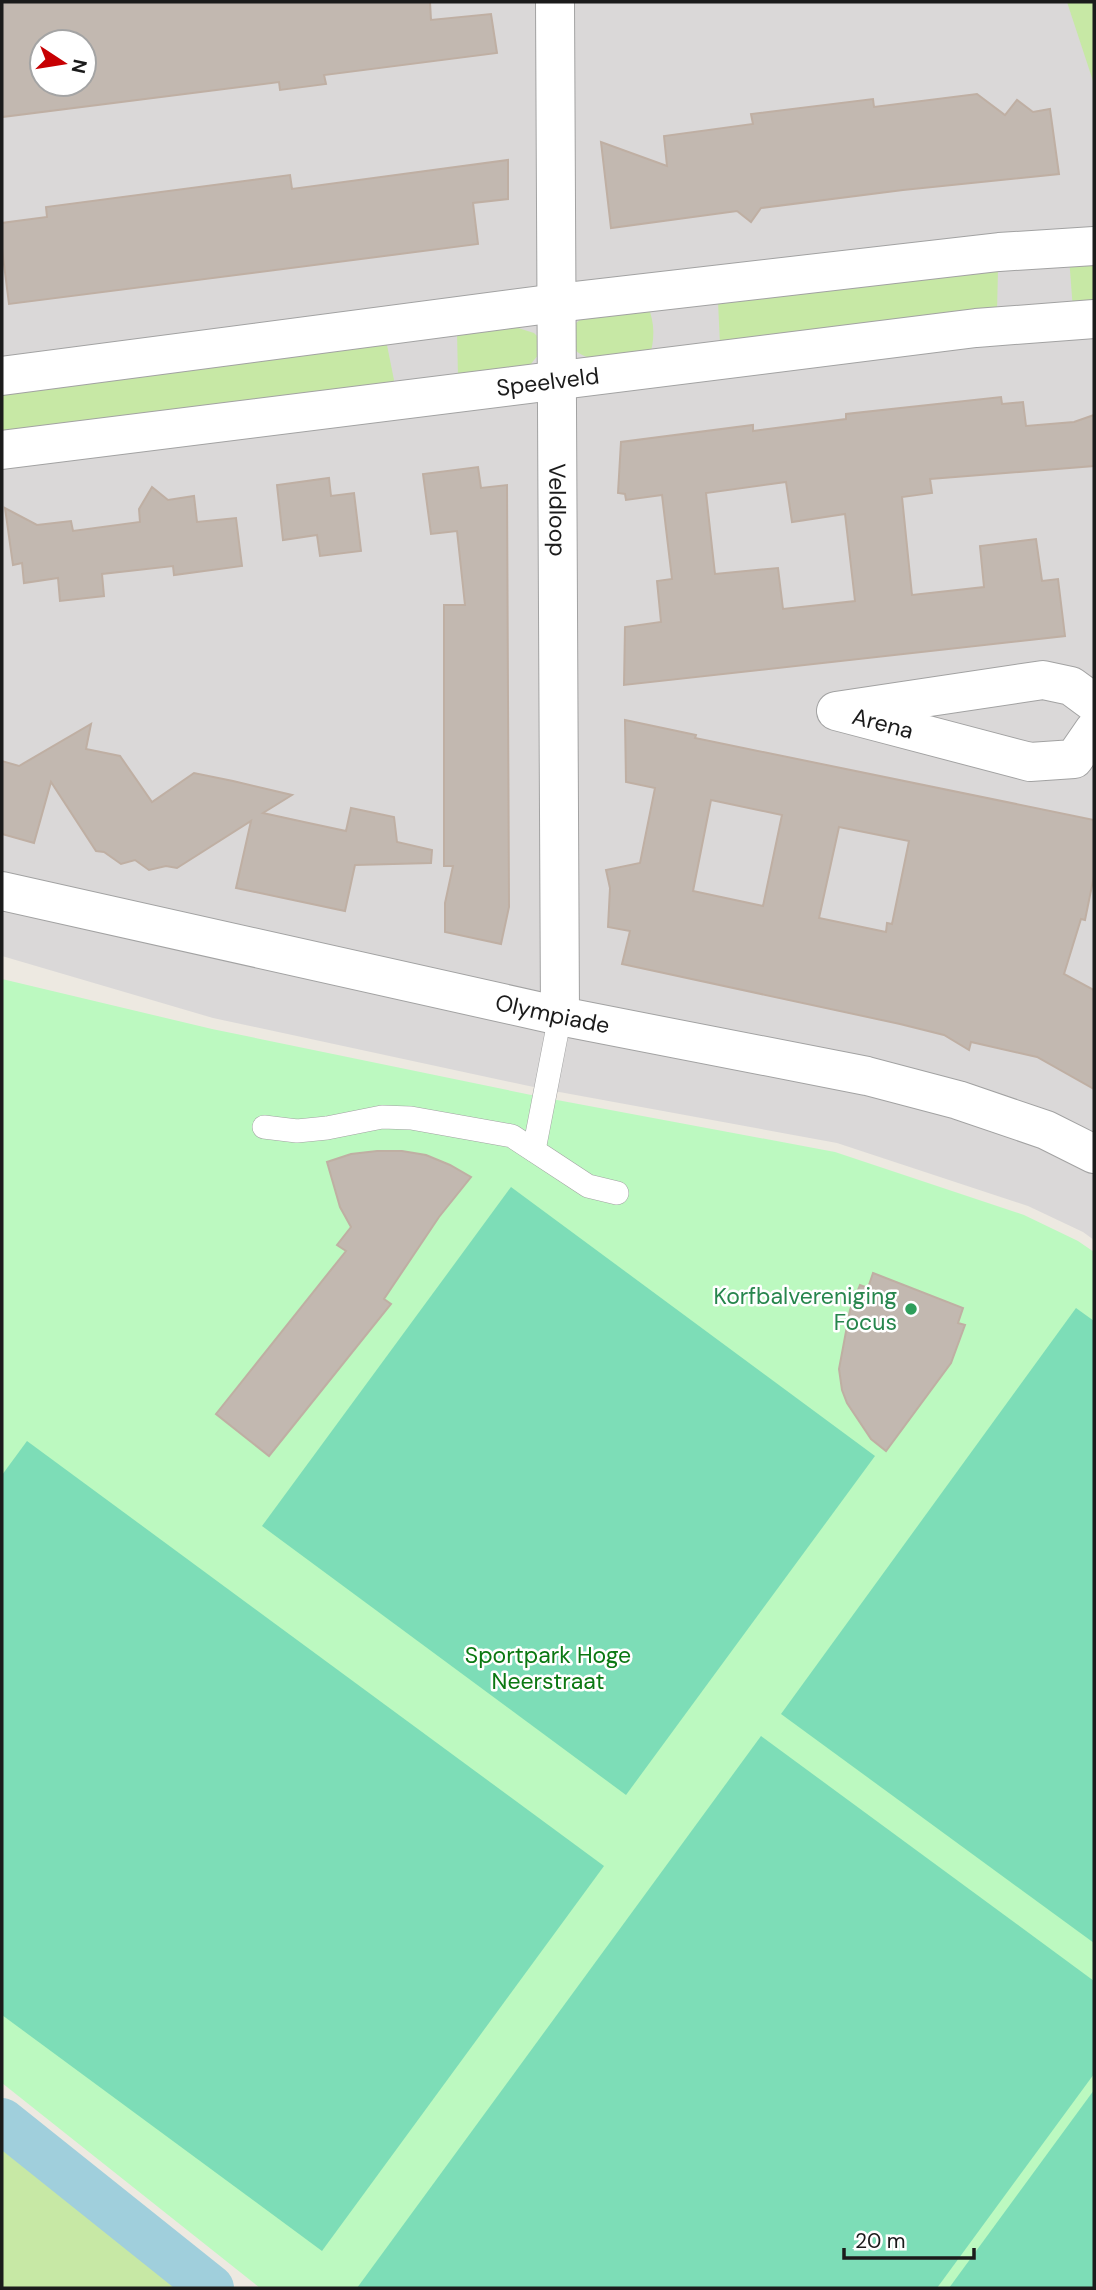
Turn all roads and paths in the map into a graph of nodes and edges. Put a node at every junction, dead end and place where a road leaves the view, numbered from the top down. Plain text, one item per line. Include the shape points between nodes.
1 (555, 2) edge
2 (1094, 246) edge
3 (556, 303) junction
4 (1094, 319) edge
5 (2, 376) edge
6 (558, 380) junction
7 (2, 450) edge
8 (1094, 703) edge
9 (1094, 730) edge
10 (2, 891) edge
11 (560, 1016) junction
12 (264, 1127) dead end
13 (534, 1150) junction
14 (1094, 1154) edge
15 (617, 1193) dead end

1 - 3 street, Veldloop
2 - 3 street via 999,252
3 - 5 street
3 - 6 street, Veldloop
4 - 6 street, Speelveld via 976,328
6 - 7 street, Speelveld
6 - 11 street, Veldloop
8 - 9 street, Arena via 1071,686 1043,680 836,711 1030,762 1074,759
10 - 11 street, Olympiade
11 - 13 lane
11 - 14 street, Olympiade via 867,1076 1034,1125
12 - 13 lane via 297,1131 382,1117 411,1118 512,1136
13 - 15 lane via 588,1186

